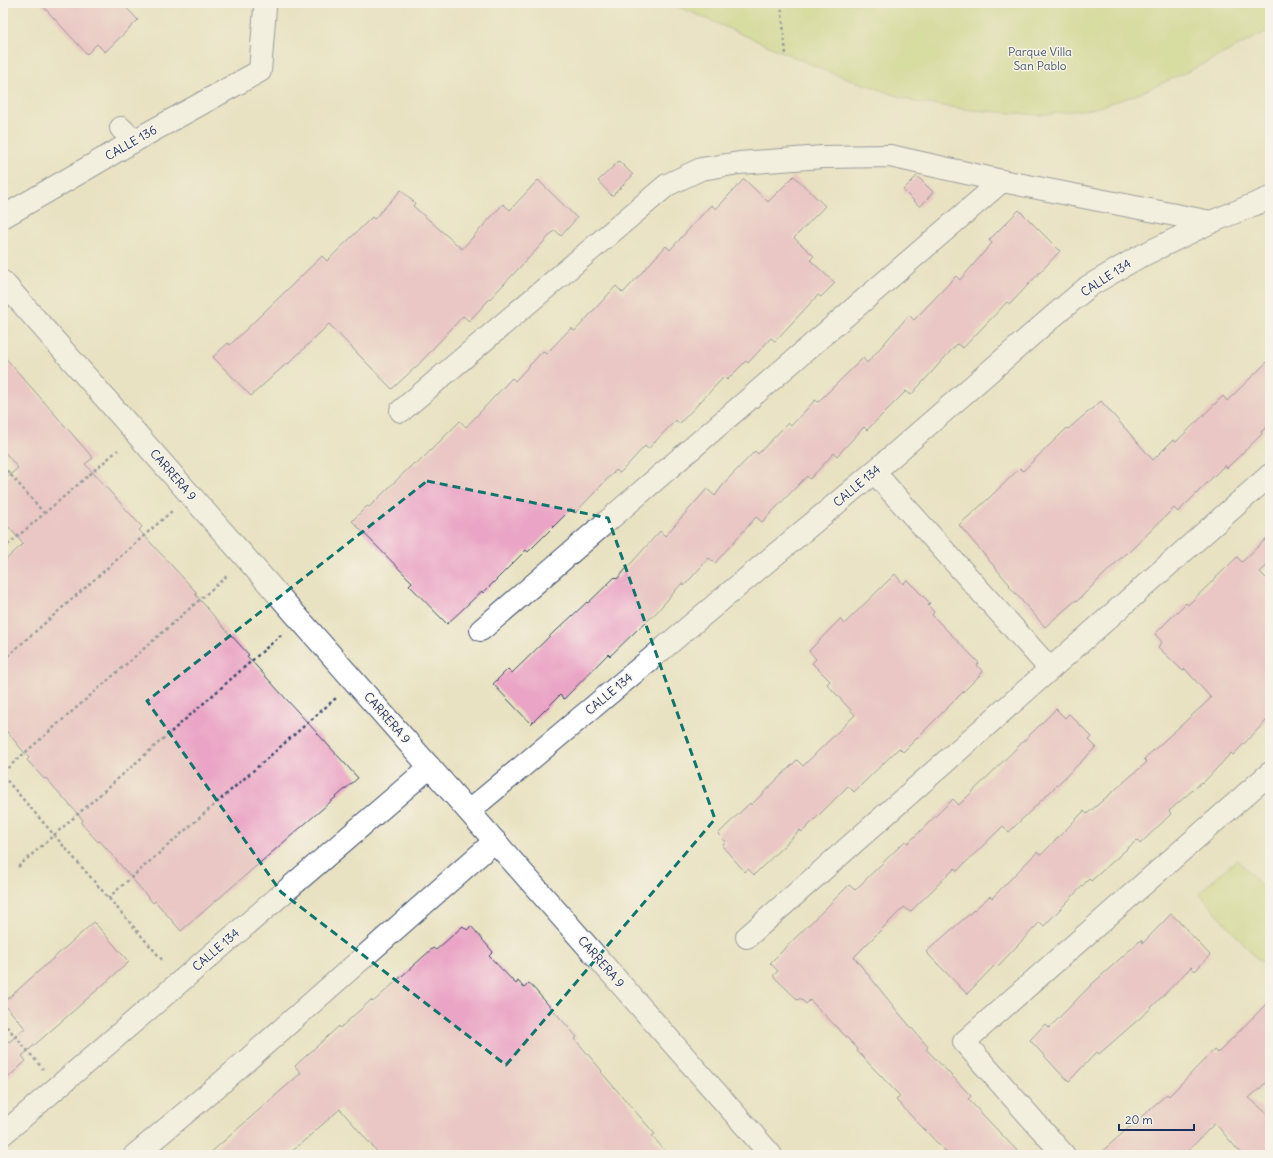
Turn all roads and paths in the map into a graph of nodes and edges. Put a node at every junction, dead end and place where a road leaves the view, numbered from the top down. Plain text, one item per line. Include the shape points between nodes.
1 (264, 3) edge
2 (781, 3) edge
3 (786, 54) dead end
4 (1002, 182) junction
5 (1270, 198) edge
6 (3, 217) edge
7 (1211, 222) junction
8 (5, 286) edge
9 (401, 411) dead end
10 (118, 450) dead end
11 (3, 466) edge
12 (874, 472) junction
13 (1270, 475) edge
14 (173, 511) dead end
15 (44, 513) junction
16 (3, 549) edge
17 (228, 575) dead end
18 (481, 630) dead end
19 (281, 635) dead end
20 (3, 660) edge
21 (1050, 669) junction
22 (336, 698) dead end
23 (430, 767) junction
24 (3, 772) edge
25 (1270, 773) edge
26 (3, 776) edge
27 (469, 811) junction
28 (54, 834) junction
29 (495, 841) junction
30 (18, 867) dead end
31 (108, 898) junction
32 (747, 937) dead end
33 (164, 962) dead end
34 (3, 1022) edge
35 (44, 1070) dead end
36 (3, 1134) edge
37 (135, 1155) edge
38 (771, 1155) edge
39 (1064, 1155) edge

1 - 6 street, CALLE 136 via 260,71 128,134
2 - 3 path
4 - 7 street
4 - 9 street via 890,156 823,157 738,163 701,169 667,185
4 - 18 street
5 - 7 street, CALLE 134
7 - 12 street, CALLE 134 via 1137,258 1089,286
8 - 23 street, CARRERA 9
10 - 15 path
11 - 15 path
12 - 21 street
12 - 27 street, CALLE 134
13 - 21 street
14 - 20 path
15 - 16 path
17 - 24 path
19 - 28 path
21 - 32 street
22 - 31 path
23 - 27 street, CARRERA 9
23 - 36 street, CALLE 134
25 - 39 street via 964,1042
26 - 28 path
27 - 29 street, CARRERA 9
28 - 30 path
28 - 31 path
29 - 37 street via 220,1084
29 - 38 street, CARRERA 9
31 - 33 path
34 - 35 path

